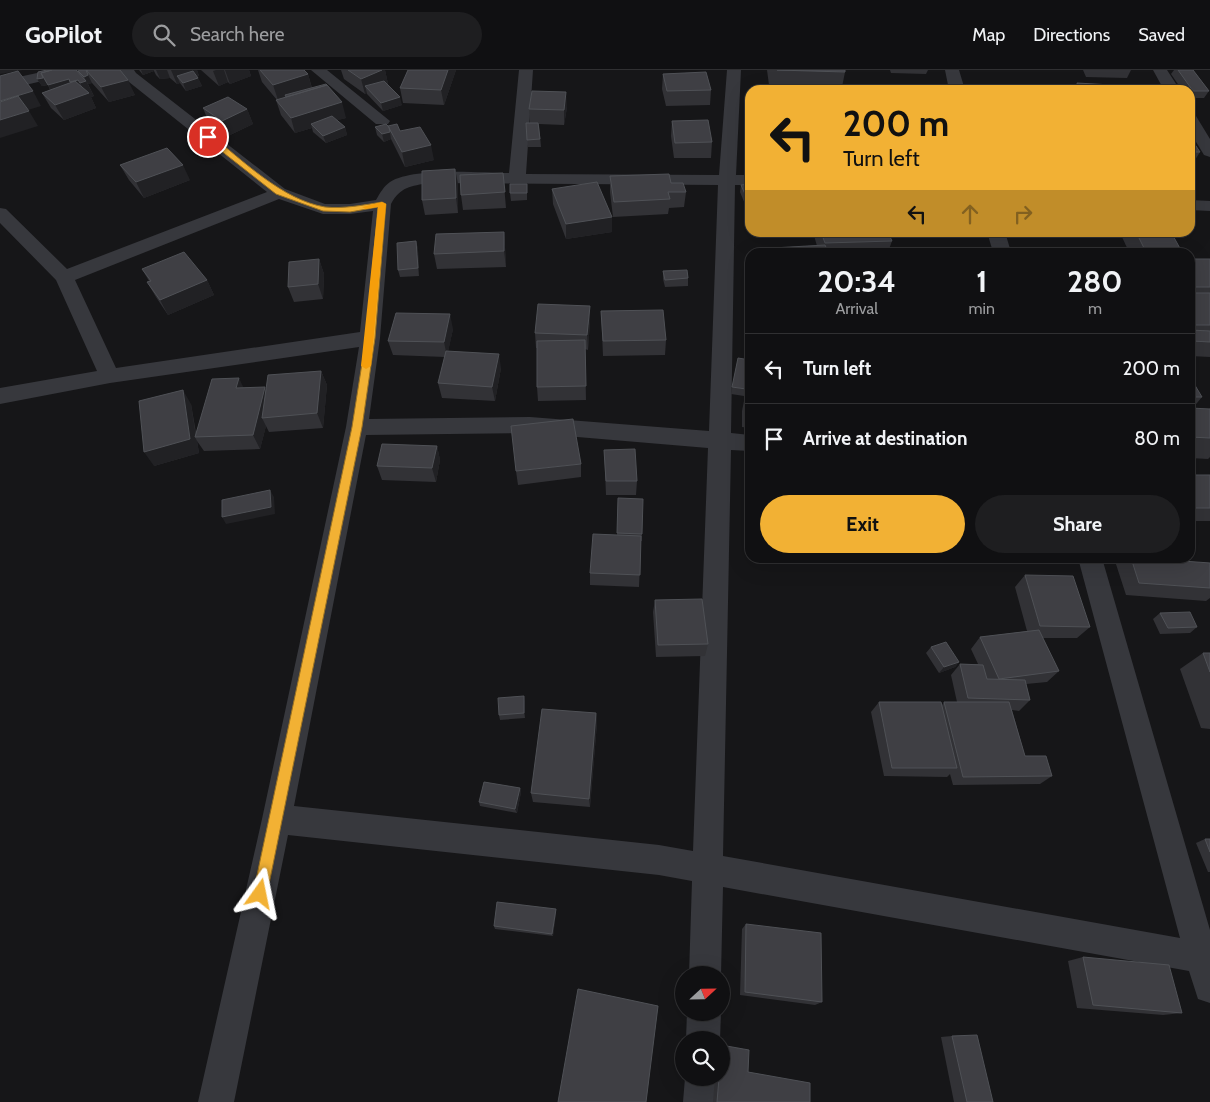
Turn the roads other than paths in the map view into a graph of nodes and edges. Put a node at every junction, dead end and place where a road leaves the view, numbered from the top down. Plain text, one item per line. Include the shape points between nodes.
1 (71, 70) edge
2 (126, 70) edge
3 (318, 70) edge
4 (526, 70) edge
5 (734, 70) edge
6 (952, 70) edge
7 (1160, 70) edge
8 (956, 85) edge
9 (1169, 85) edge
10 (0, 86) edge
11 (382, 121) dead end
12 (1195, 127) edge
13 (1210, 152) edge
14 (517, 178) junction
15 (738, 180) edge
16 (278, 193) junction
17 (382, 204) junction
18 (1195, 205) edge
19 (1210, 206) edge
20 (0, 213) edge
21 (64, 277) junction
22 (370, 338) junction
23 (110, 376) junction
24 (0, 396) edge
25 (357, 427) junction
26 (721, 441) junction
27 (745, 443) edge
28 (1091, 563) edge
29 (277, 819) junction
30 (709, 869) junction
31 (705, 966) edge
32 (1207, 968) edge
33 (702, 1086) edge
34 (216, 1102) edge
35 (701, 1102) edge

1 - 10 street
2 - 16 street
3 - 11 street
4 - 14 street
5 - 15 street
6 - 8 street
7 - 9 street
12 - 13 street
14 - 15 street
14 - 17 street via 429,178 406,182 394,186
15 - 26 street
16 - 17 street via 323,209
16 - 21 street
17 - 22 street
18 - 19 street
20 - 21 street
21 - 23 street
22 - 23 street
22 - 25 street
23 - 24 street
25 - 26 street via 530,425
25 - 29 street
26 - 27 street
26 - 30 street
28 - 32 street
29 - 30 street via 660,860
29 - 34 street
30 - 31 street
30 - 32 street
33 - 35 street

